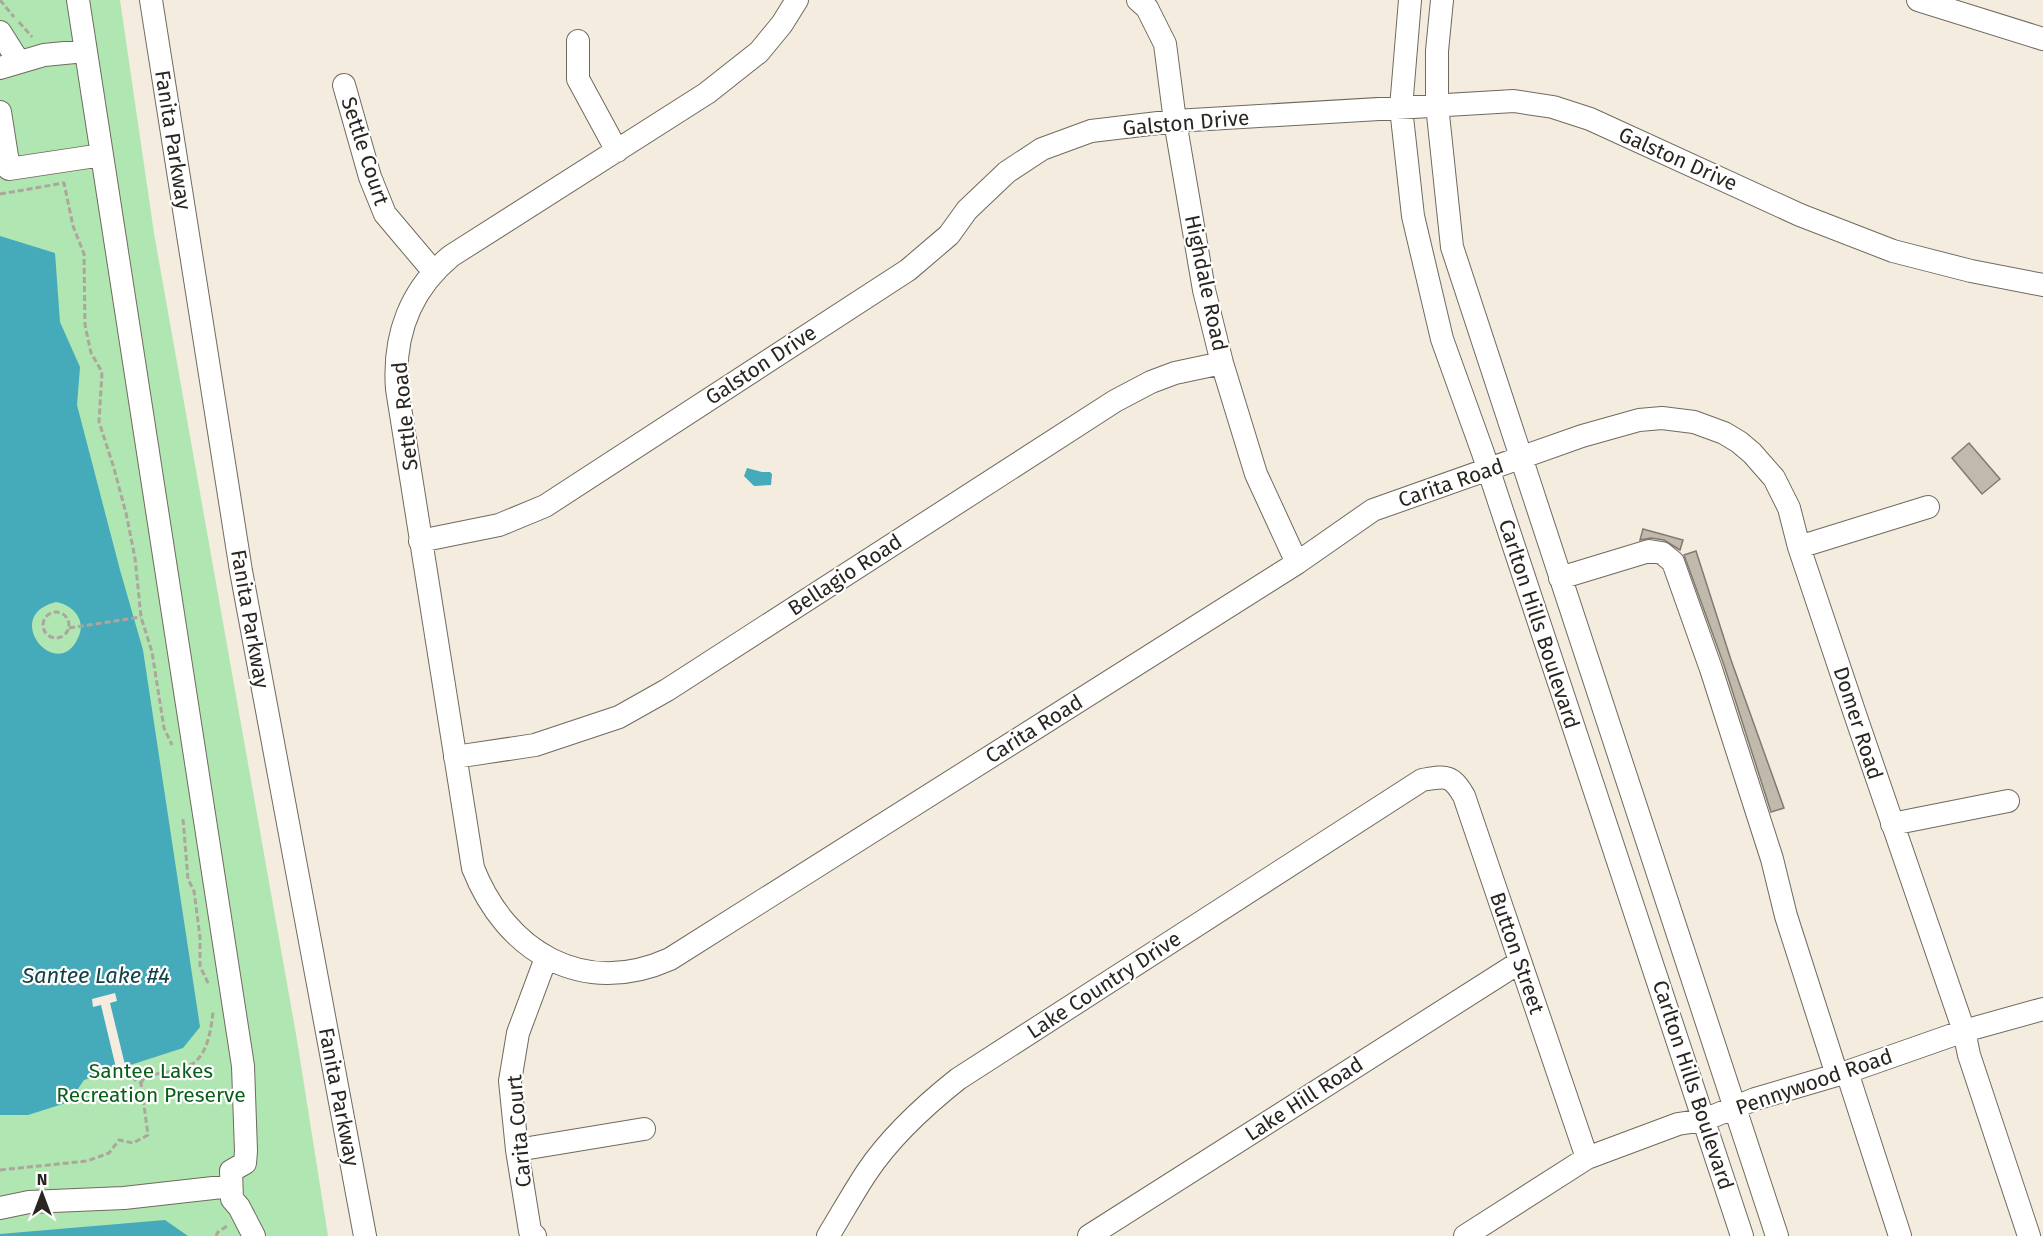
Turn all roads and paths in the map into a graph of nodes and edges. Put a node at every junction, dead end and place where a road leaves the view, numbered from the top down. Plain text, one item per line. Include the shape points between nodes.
1 (78, 0) edge
2 (151, 0) edge
3 (797, 0) edge
4 (1138, 0) edge
5 (1410, 0) edge
6 (1442, 0) edge
7 (1918, 0) edge
8 (0, 32) edge
9 (2043, 39) edge
10 (578, 41) dead end
11 (85, 51) junction
12 (10, 65) edge
13 (345, 85) dead end
14 (1437, 105) junction
15 (1401, 108) junction
16 (0, 112) edge
17 (1175, 121) junction
18 (617, 151) junction
19 (102, 155) junction
20 (0, 194) edge
21 (434, 272) junction
22 (2043, 285) edge
23 (1222, 363) junction
24 (1520, 459) junction
25 (1487, 470) junction
26 (1928, 507) dead end
27 (420, 541) junction
28 (1799, 547) junction
29 (1297, 563) junction
30 (1560, 578) junction
31 (141, 617) junction
32 (69, 628) junction
33 (173, 747) dead end
34 (455, 756) junction
35 (1422, 780) joint
36 (2008, 801) dead end
37 (184, 811) dead end
38 (1892, 824) junction
39 (546, 958) junction
40 (1520, 962) junction
41 (212, 992) dead end
42 (213, 1008) dead end
43 (2043, 1009) edge
44 (1964, 1030) junction
45 (121, 1071) dead end
46 (1842, 1074) junction
47 (141, 1083) junction
48 (1734, 1109) junction
49 (1704, 1120) junction
50 (644, 1129) dead end
51 (517, 1150) junction
52 (1587, 1158) junction
53 (0, 1170) edge
54 (231, 1185) junction
55 (0, 1208) edge
56 (2032, 1227) edge
57 (254, 1236) edge
58 (365, 1236) edge
59 (535, 1236) edge
60 (828, 1236) edge
61 (1089, 1236) edge
62 (1465, 1236) edge
63 (1742, 1236) edge
64 (1777, 1236) edge
65 (1900, 1236) edge

1 - 11 street
2 - 58 street, Fanita Parkway via 241,571
3 - 18 street, Settle Road via 749,62
4 - 17 street, Highdale Road via 1147,8 1165,44
5 - 15 street, Carlton Hills Boulevard
6 - 14 street, Carlton Hills Boulevard
7 - 9 street
8 - 12 street
10 - 18 street via 578,79
11 - 12 street
11 - 19 street
13 - 21 street, Settle Court via 370,177 385,214
14 - 15 street, Galston Drive
14 - 22 street, Galston Drive via 1514,101 1563,110 1800,215 1880,246 1971,271
14 - 24 street, Carlton Hills Boulevard via 1452,247
15 - 17 street, Galston Drive
15 - 25 street, Carlton Hills Boulevard via 1413,216 1442,339
16 - 19 street via 9,169
17 - 23 street, Highdale Road via 1204,290
17 - 27 street, Galston Drive via 1091,131 1042,149 1008,172 967,210 949,235 908,270 545,506 499,525
18 - 21 street, Settle Road via 451,256
19 - 54 street via 243,1066 245,1163 231,1171
20 - 31 path via 64,183 84,254 85,325 91,353 102,372 99,422 126,513
21 - 27 street, Settle Road via 405,318 396,370
23 - 29 street, Highdale Road via 1256,474
23 - 34 street, Bellagio Road via 1175,373 1115,400 667,690 619,717 535,745
24 - 25 street, Carita Road
24 - 28 street, Domer Road via 1639,420 1662,418 1701,424 1739,442 1764,465 1783,492
24 - 30 street, Carlton Hills Boulevard
25 - 29 street, Carita Road via 1373,510
25 - 49 street, Carlton Hills Boulevard
26 - 28 street
27 - 34 street, Settle Road
28 - 38 street, Domer Road
29 - 39 street, Carita Road via 670,959 640,971 603,974 572,969
30 - 46 street via 1649,551 1662,553 1673,562 1769,848 1786,916
30 - 48 street, Carlton Hills Boulevard
31 - 32 path
31 - 33 path via 152,652 164,728
32 - 32 path via 69,620 62,613 51,612 44,620 43,630 51,638 61,638
34 - 39 street, Settle Road via 479,884 507,926
35 - 40 street, Button Street via 1443,776 1455,781 1464,796
35 - 60 street, Lake Country Drive via 958,1079 927,1104 889,1144
36 - 38 street
37 - 41 path via 188,879 194,891 200,966
38 - 44 street, Domer Road
39 - 51 street, Carita Court via 518,1033 510,1081
40 - 52 street, Button Street
40 - 61 street, Lake Hill Road
42 - 47 path via 204,1049 192,1064 144,1076
43 - 44 street, Pennywood Road
44 - 46 street, Pennywood Road
44 - 56 street, Domer Road via 1969,1055
45 - 47 path
46 - 48 street, Pennywood Road via 1755,1099
46 - 65 street
47 - 53 path via 148,1135 134,1143 119,1140 109,1153 87,1161
48 - 49 street, Pennywood Road
48 - 64 street, Carlton Hills Boulevard
49 - 52 street, Pennywood Road via 1678,1124
49 - 63 street, Carlton Hills Boulevard
50 - 51 street
51 - 59 street, Carita Court via 530,1231
52 - 62 street, Pennywood Road
54 - 55 street via 29,1202
54 - 57 street via 232,1199

